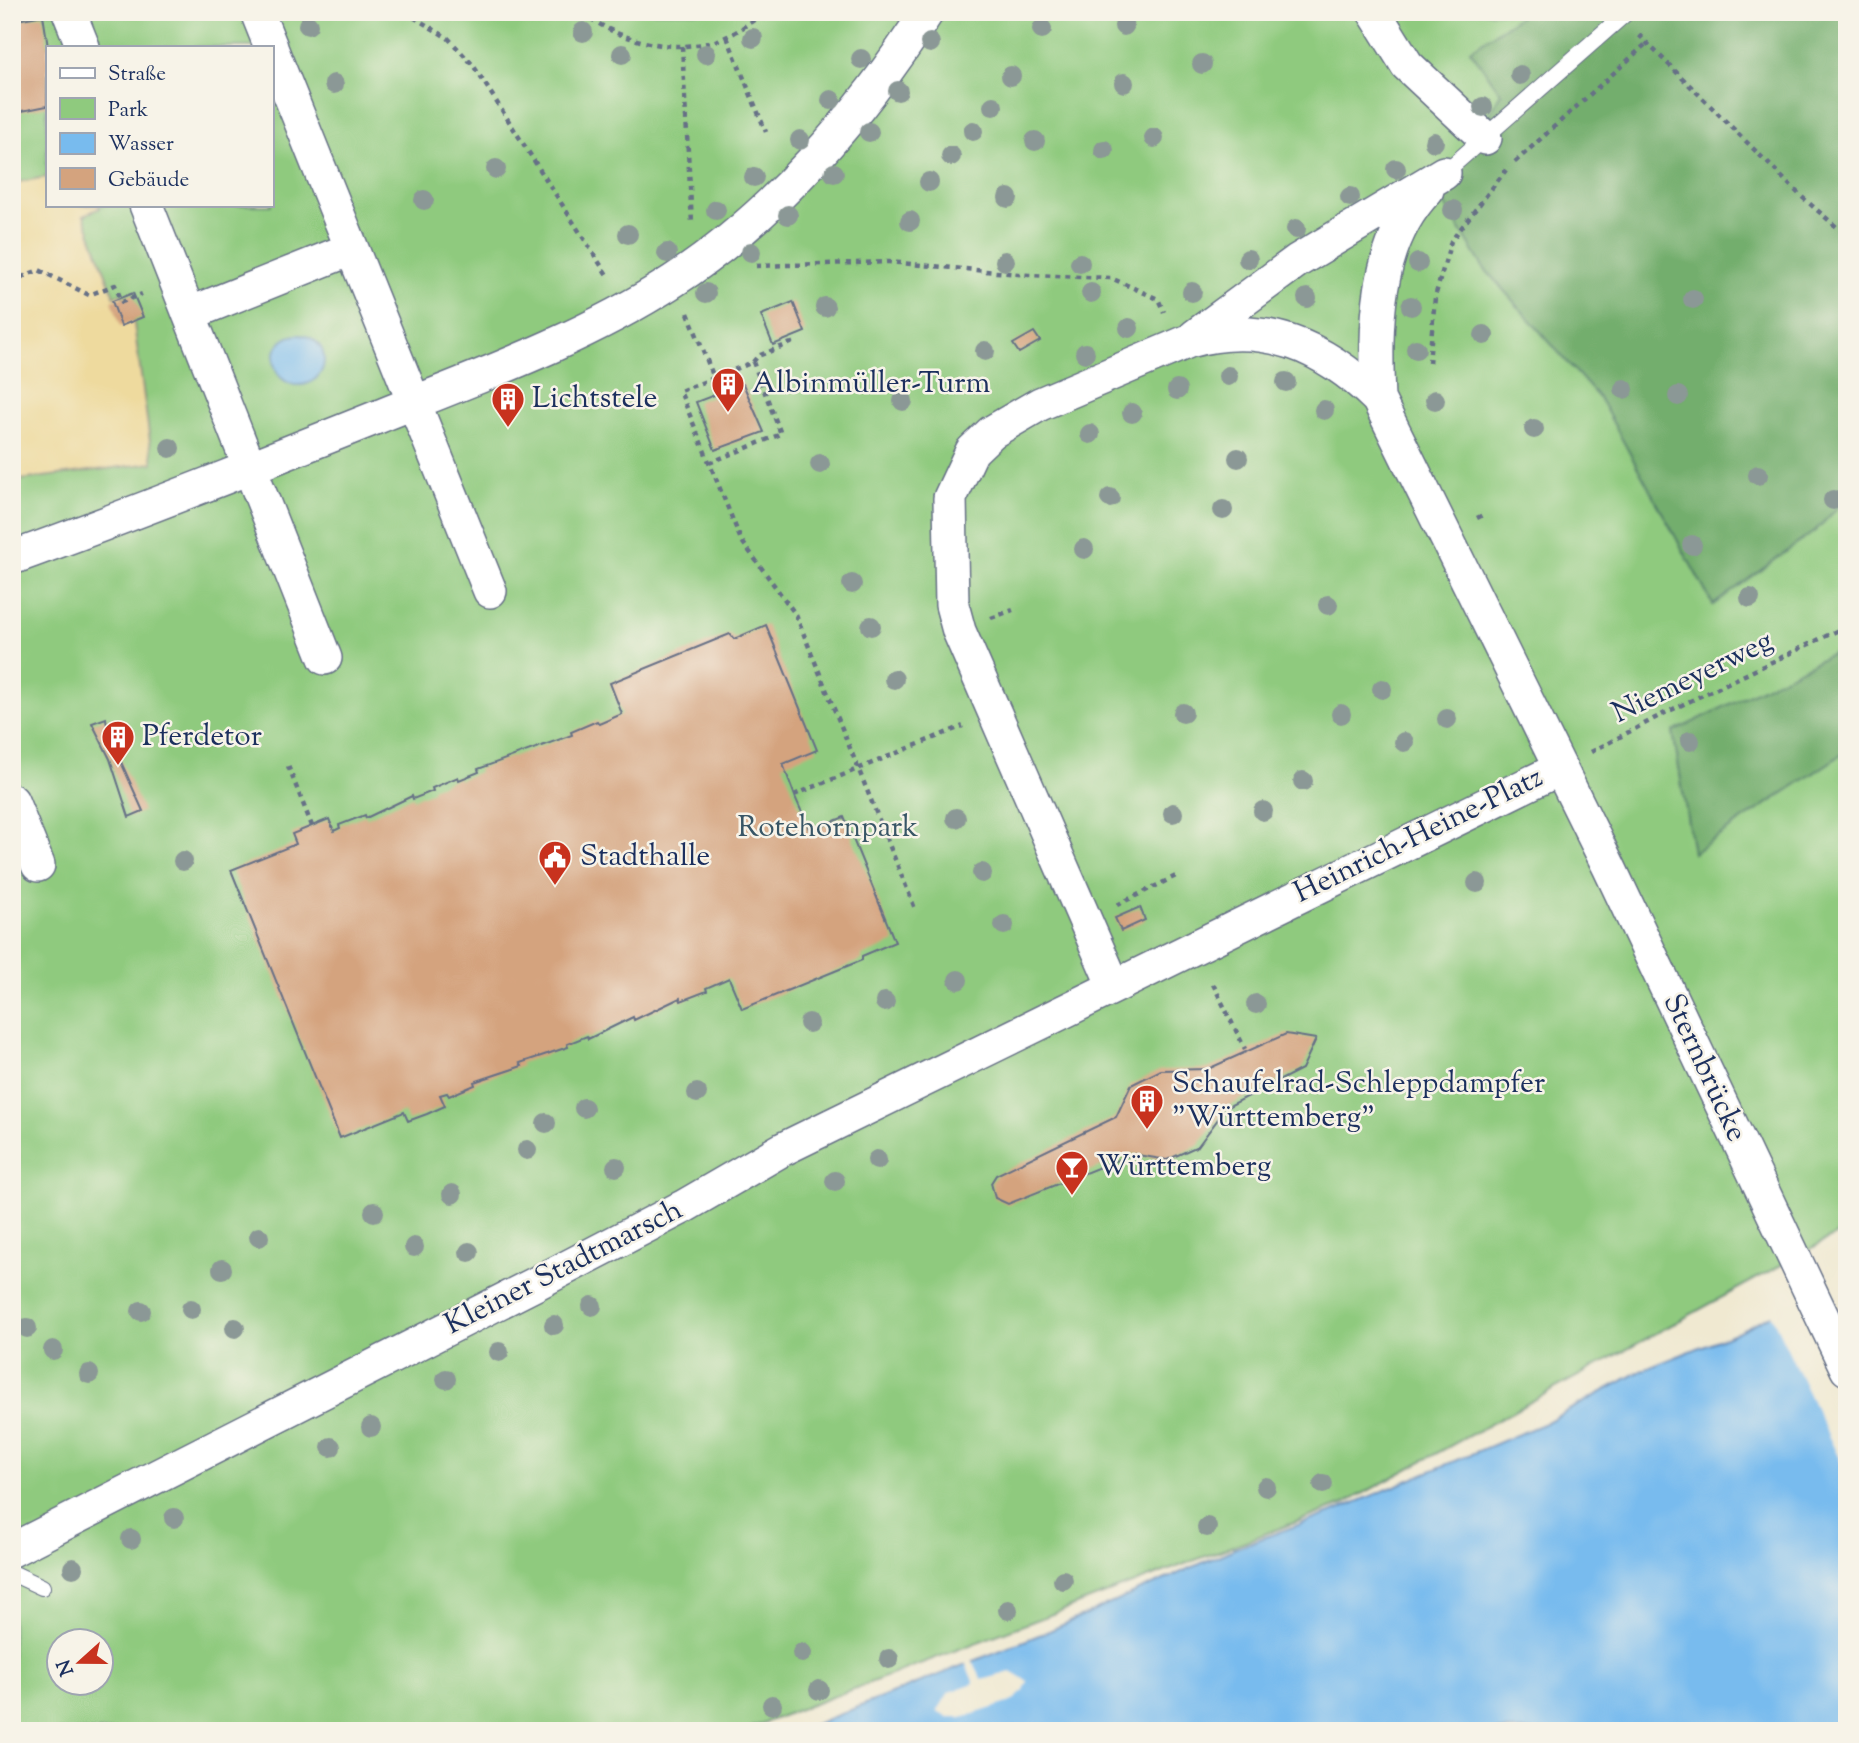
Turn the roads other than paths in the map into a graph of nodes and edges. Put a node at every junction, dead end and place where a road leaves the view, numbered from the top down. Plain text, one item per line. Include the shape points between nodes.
1 (69, 12) edge
2 (257, 12) edge
3 (927, 12) edge
4 (1374, 12) edge
5 (1627, 12) edge
6 (83, 46) edge
7 (270, 46) edge
8 (273, 53) edge
9 (1485, 138) junction
10 (1444, 173) junction
11 (146, 206) edge
12 (351, 249) junction
13 (189, 314) junction
14 (1189, 341) junction
15 (1378, 399) junction
16 (413, 403) junction
17 (250, 468) junction
18 (12, 558) edge
19 (490, 592) dead end
20 (325, 658) dead end
21 (1559, 769) junction
22 (12, 801) edge
23 (38, 865) dead end
24 (1113, 984) junction
25 (1847, 1369) edge
26 (12, 1549) edge
27 (12, 1573) edge
28 (42, 1587) dead end

1 - 6 street
2 - 7 street
3 - 16 street via 830,142 769,202 685,273 628,308
4 - 9 street via 1407,65
5 - 9 lane
8 - 12 street
9 - 10 lane
10 - 14 street via 1297,261
10 - 15 street via 1413,205 1391,250 1378,314
11 - 13 street
12 - 13 street
12 - 16 street
13 - 17 street
14 - 15 street, Heinrich-Heine-Platz via 1211,335 1262,334 1305,346 1349,371
14 - 24 street, Heinrich-Heine-Platz via 1040,404 992,432 972,452 950,498 952,605 993,714
15 - 21 street, Heinrich-Heine-Platz
16 - 17 street
16 - 19 street
17 - 18 street
17 - 20 street
21 - 24 street, Heinrich-Heine-Platz
21 - 25 street, Sternbrücke
22 - 23 street
24 - 26 street, Kleiner Stadtmarsch via 783,1149 537,1283
27 - 28 lane

